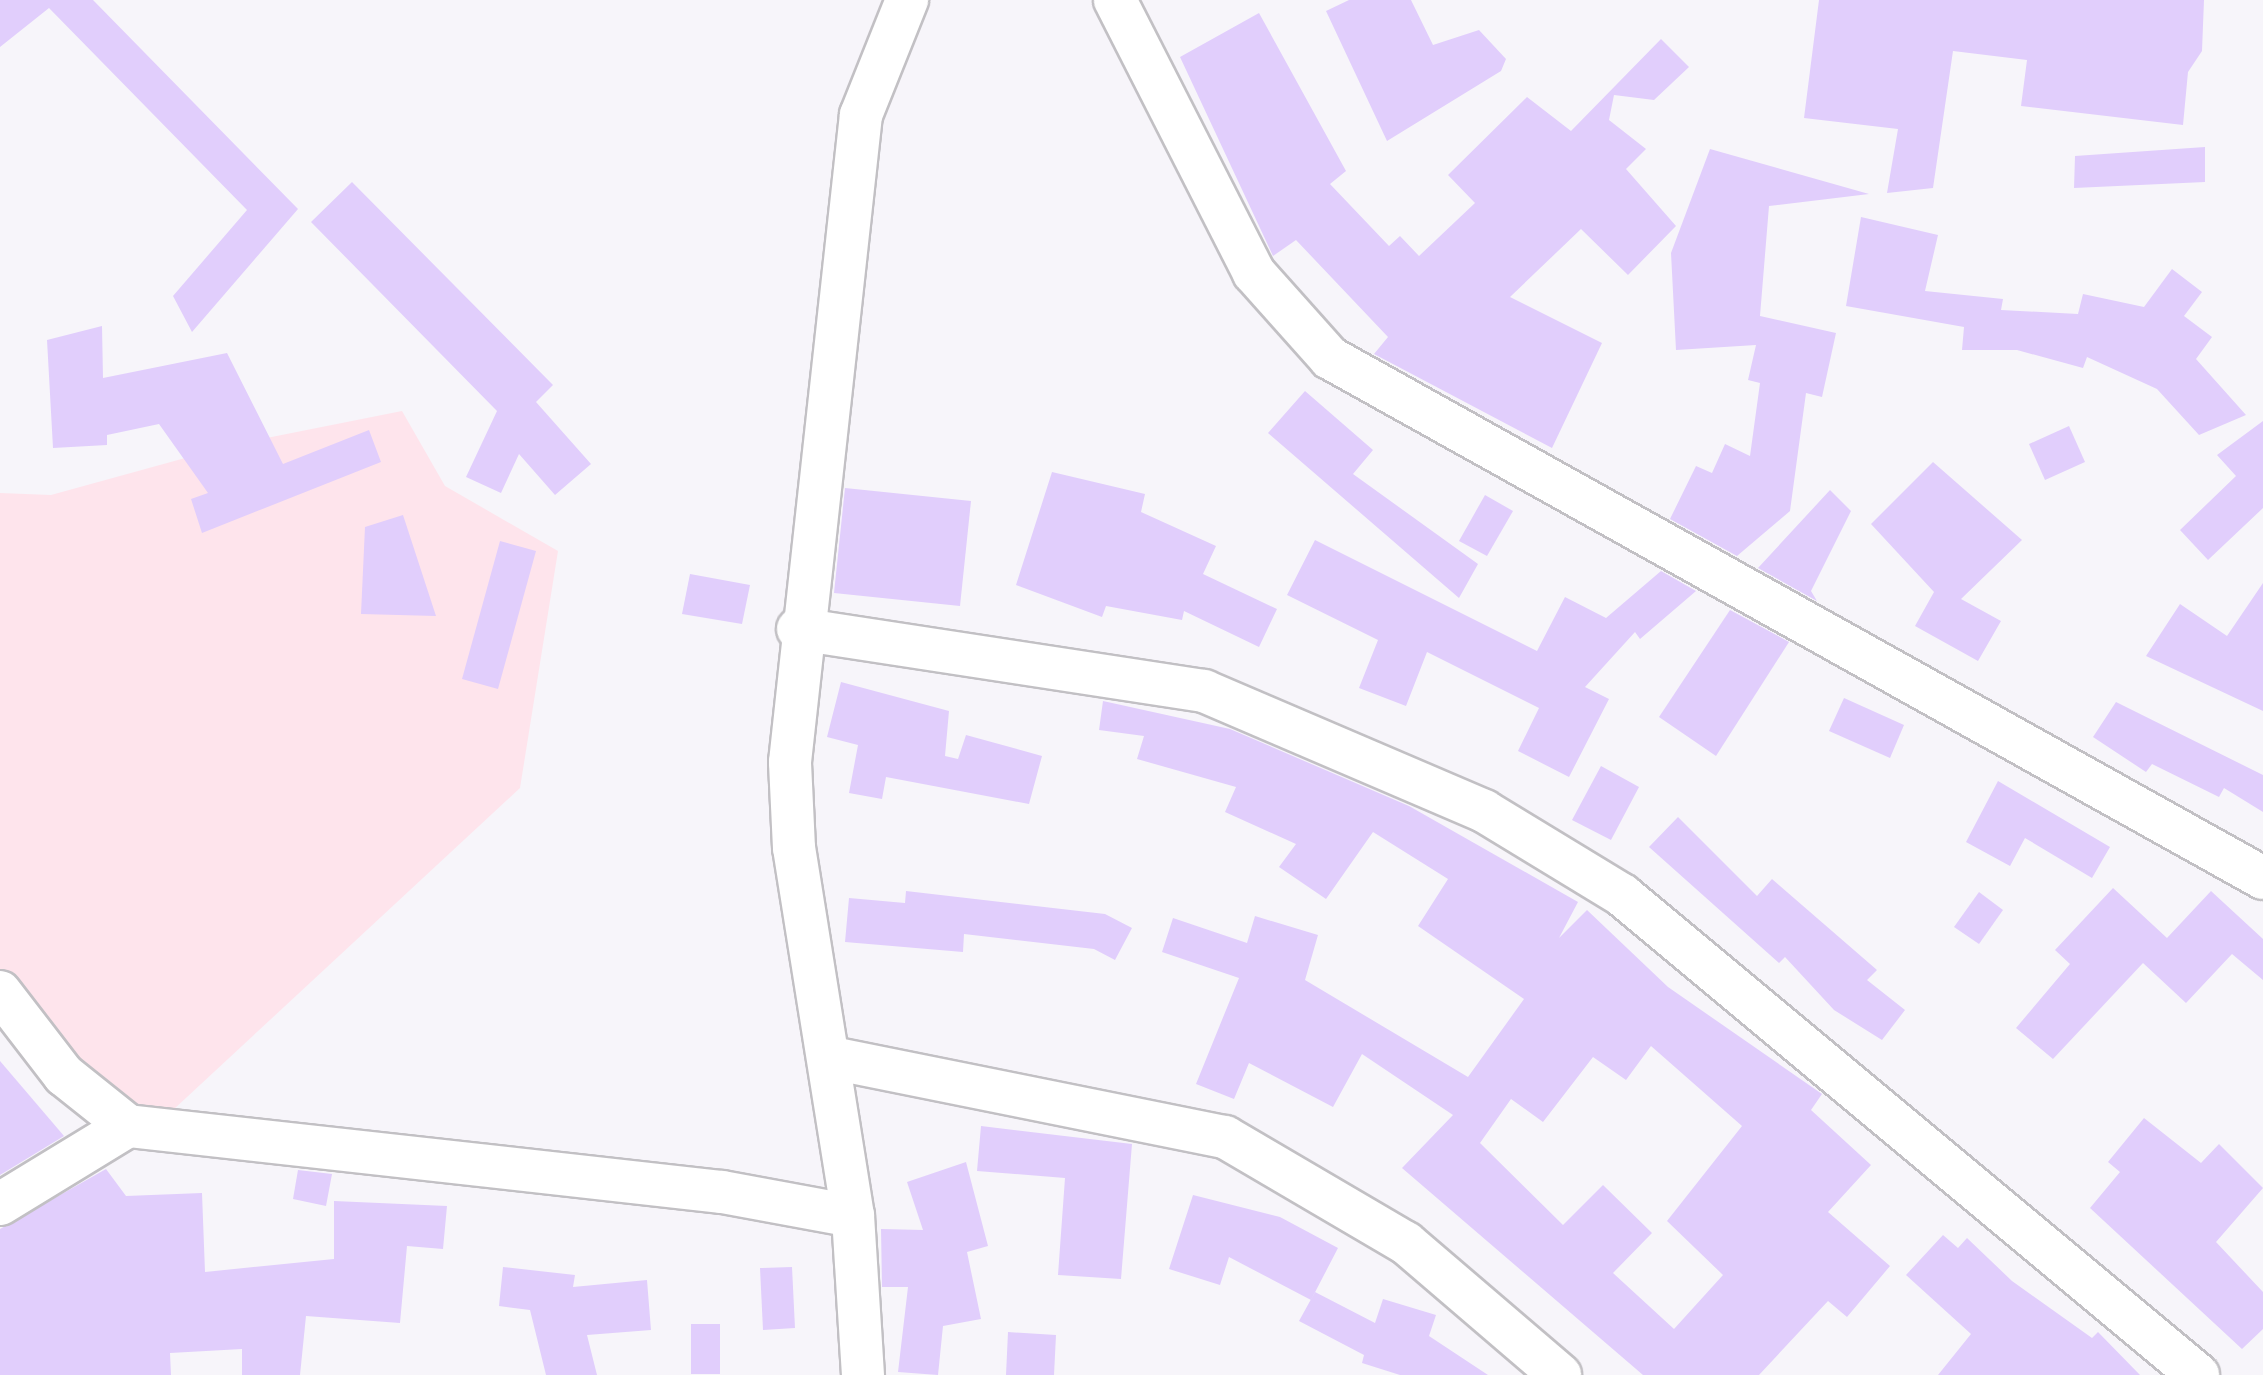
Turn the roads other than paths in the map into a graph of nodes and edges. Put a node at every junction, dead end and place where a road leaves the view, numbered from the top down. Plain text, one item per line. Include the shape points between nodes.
1 (907, 0) edge
2 (1116, 0) edge
3 (798, 630) junction
4 (2263, 878) edge
5 (0, 992) edge
6 (832, 1058) junction
7 (128, 1126) junction
8 (0, 1204) edge
9 (853, 1216) junction
10 (863, 1375) edge
11 (1560, 1375) edge
12 (2198, 1375) edge

1 - 3 street via 861,114
2 - 4 street via 1254,272 1330,358
3 - 6 street via 794,848
3 - 12 street via 1204,692 1484,811 1622,895
5 - 7 street via 64,1074
6 - 9 street
6 - 11 street via 1225,1136 1406,1242
7 - 8 street
7 - 9 street via 722,1192
9 - 10 street

